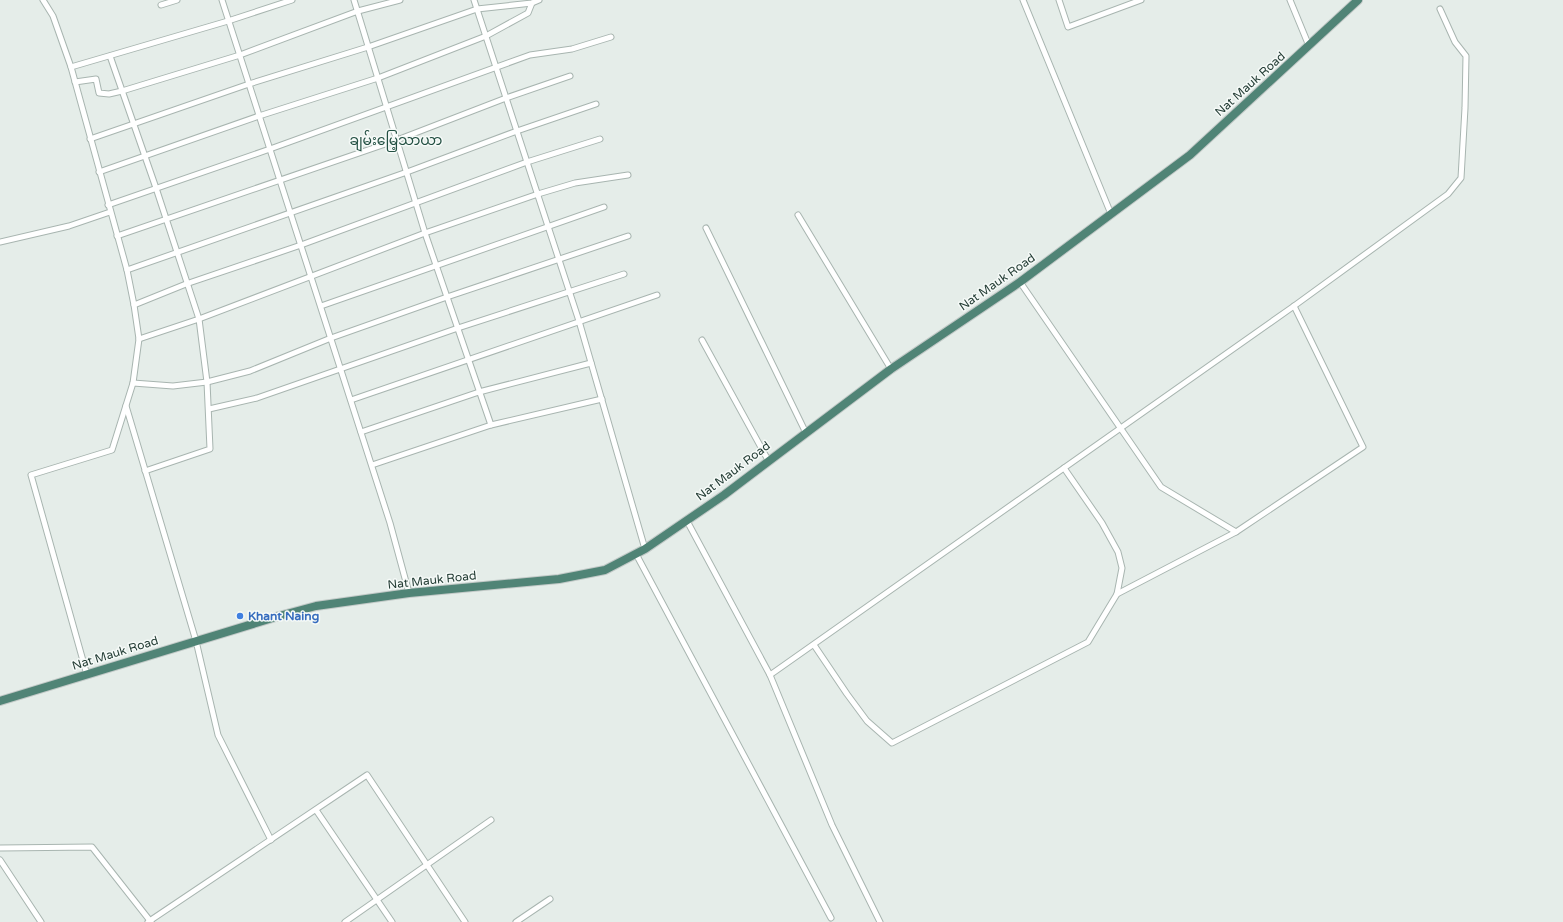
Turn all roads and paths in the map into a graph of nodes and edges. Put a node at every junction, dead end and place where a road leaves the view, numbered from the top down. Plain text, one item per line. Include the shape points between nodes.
1 (43, 0) edge
2 (177, 0) edge
3 (222, 0) edge
4 (292, 0) edge
5 (354, 0) edge
6 (400, 0) edge
7 (474, 0) edge
8 (539, 0) edge
9 (1023, 0) edge
10 (1059, 0) edge
11 (1141, 0) edge
12 (1290, 0) edge
13 (1358, 0) edge
14 (532, 3) junction
15 (162, 5) dead end
16 (477, 9) junction
17 (1440, 9) dead end
18 (358, 12) junction
19 (228, 21) junction
20 (486, 36) junction
21 (610, 37) dead end
22 (1309, 46) junction
23 (368, 47) junction
24 (110, 56) junction
25 (240, 56) junction
26 (71, 67) junction
27 (496, 67) junction
28 (570, 76) dead end
29 (378, 78) junction
30 (75, 82) junction
31 (249, 84) junction
32 (122, 91) junction
33 (506, 98) junction
34 (596, 104) dead end
35 (387, 108) junction
36 (259, 116) junction
37 (133, 124) junction
38 (517, 131) junction
39 (90, 139) junction
40 (600, 139) dead end
41 (397, 140) junction
42 (270, 149) junction
43 (144, 156) junction
44 (527, 162) junction
45 (99, 172) junction
46 (407, 172) junction
47 (628, 175) dead end
48 (280, 181) junction
49 (156, 188) junction
50 (538, 194) junction
51 (416, 202) junction
52 (108, 205) junction
53 (604, 207) dead end
54 (110, 212) junction
55 (290, 212) junction
56 (1111, 214) junction
57 (798, 215) dead end
58 (166, 220) junction
59 (548, 226) junction
60 (706, 228) dead end
61 (425, 233) junction
62 (117, 236) junction
63 (628, 236) dead end
64 (0, 242) edge
65 (301, 245) junction
66 (177, 253) junction
67 (559, 260) junction
68 (436, 265) junction
69 (127, 270) junction
70 (624, 274) dead end
71 (311, 276) junction
72 (1020, 282) junction
73 (186, 284) junction
74 (570, 292) junction
75 (657, 295) dead end
76 (447, 297) junction
77 (134, 305) junction
78 (321, 306) junction
79 (1294, 306) junction
80 (198, 319) junction
81 (579, 321) junction
82 (458, 328) junction
83 (331, 338) junction
84 (139, 339) junction
85 (702, 340) dead end
86 (468, 360) junction
87 (591, 363) junction
88 (891, 369) junction
89 (341, 370) junction
90 (207, 382) junction
91 (133, 383) junction
92 (479, 392) junction
93 (602, 399) junction
94 (351, 400) junction
95 (126, 405) junction
96 (209, 409) junction
97 (491, 425) junction
98 (1121, 428) junction
99 (361, 432) junction
100 (806, 433) junction
101 (768, 460) junction
102 (372, 465) junction
103 (1064, 468) junction
104 (145, 472) junction
105 (687, 521) junction
106 (1236, 532) junction
107 (645, 549) junction
108 (636, 554) junction
109 (409, 593) junction
110 (1117, 594) junction
111 (196, 641) junction
112 (814, 645) junction
113 (87, 675) junction
114 (770, 676) junction
115 (0, 701) edge
116 (316, 810) junction
117 (491, 820) dead end
118 (271, 840) junction
119 (0, 848) edge
120 (0, 860) edge
121 (426, 864) junction
122 (550, 899) dead end
123 (377, 900) junction
124 (830, 918) dead end
125 (41, 922) edge
126 (150, 922) edge
127 (345, 922) edge
128 (392, 922) edge
129 (465, 922) edge
130 (516, 922) edge
131 (880, 922) edge

1 - 26 street via 53,16
2 - 15 street
3 - 19 street
4 - 19 street
5 - 18 street
6 - 18 street
7 - 16 street
8 - 14 street
9 - 56 street
10 - 11 street via 1068,27
12 - 22 street
13 - 22 highway, Nat Mauk Road
14 - 16 street
14 - 20 street via 528,13
16 - 20 street
16 - 23 street
17 - 79 street via 1455,42 1466,56 1461,178 1448,194
18 - 23 street
18 - 25 street
19 - 24 street
19 - 25 street
20 - 27 street
20 - 29 street
21 - 27 street via 572,49 530,55
22 - 56 highway, Nat Mauk Road via 1190,155
23 - 29 street
23 - 31 street
24 - 26 street
24 - 32 street
25 - 31 street
25 - 32 street
26 - 30 street
27 - 33 street
27 - 35 street
28 - 33 street
29 - 35 street
29 - 36 street
30 - 32 street via 96,79 99,93
30 - 39 street
31 - 36 street
31 - 37 street
32 - 37 street
33 - 38 street
33 - 41 street
34 - 38 street
35 - 41 street
35 - 42 street
36 - 42 street
36 - 43 street
37 - 39 street
37 - 43 street
38 - 44 street
38 - 46 street
39 - 45 street
40 - 44 street
41 - 46 street
41 - 48 street
42 - 48 street
42 - 49 street
43 - 45 street
43 - 49 street
44 - 50 street
44 - 51 street
45 - 52 street
46 - 51 street
46 - 55 street
47 - 50 street via 575,183
48 - 55 street
48 - 58 street
49 - 52 street
49 - 58 street
50 - 59 street
50 - 61 street
51 - 61 street
51 - 65 street
52 - 54 street
53 - 59 street
54 - 62 street
54 - 64 street via 69,226
55 - 65 street
55 - 66 street
56 - 72 highway, Nat Mauk Road
57 - 88 street
58 - 62 street
58 - 66 street
59 - 67 street
59 - 68 street
60 - 100 street
61 - 68 street
61 - 71 street
62 - 69 street
63 - 67 street
65 - 71 street
65 - 73 street
66 - 69 street
66 - 73 street
67 - 74 street
67 - 76 street
68 - 76 street
68 - 78 street
69 - 77 street
70 - 74 street
71 - 78 street
71 - 80 street
72 - 88 highway, Nat Mauk Road
72 - 98 street
73 - 77 street
73 - 80 street
74 - 81 street
74 - 82 street
75 - 81 street
76 - 82 street
76 - 83 street
77 - 84 street
78 - 83 street
79 - 98 street
79 - 106 street via 1363,447
80 - 84 street
80 - 90 street
81 - 86 street
81 - 87 street
82 - 86 street
82 - 89 street
83 - 89 street
83 - 90 street via 250,371
84 - 91 street
85 - 101 street
86 - 92 street
86 - 94 street
87 - 92 street
87 - 93 street
88 - 100 highway, Nat Mauk Road
89 - 94 street
89 - 96 street via 257,398
90 - 91 street via 173,386
90 - 96 street
91 - 95 street
92 - 97 street
92 - 99 street
93 - 97 street
93 - 107 street
94 - 99 street
95 - 104 street
95 - 113 street via 112,450 30,475
96 - 104 street via 210,449
97 - 102 street
98 - 103 street
98 - 106 street via 1161,487
99 - 102 street
100 - 101 highway, Nat Mauk Road
101 - 105 highway, Nat Mauk Road
102 - 109 street
103 - 110 street via 1102,523 1118,552 1122,568
103 - 112 street
104 - 111 street
105 - 107 highway, Nat Mauk Road
105 - 114 street
106 - 110 street
107 - 108 highway, Nat Mauk Road
108 - 109 highway, Nat Mauk Road via 605,570 560,579
108 - 124 street
109 - 111 highway, Nat Mauk Road via 316,606
110 - 112 street via 1088,642 892,742 868,721
111 - 113 highway, Nat Mauk Road
111 - 118 street via 218,735
112 - 114 street
113 - 115 highway, Nat Mauk Road
114 - 131 street via 832,825
116 - 118 street
116 - 121 street via 367,775
116 - 123 street
117 - 121 street
118 - 126 street
119 - 126 street via 92,847
120 - 125 street
121 - 123 street
121 - 129 street
122 - 130 street
123 - 127 street
123 - 128 street

